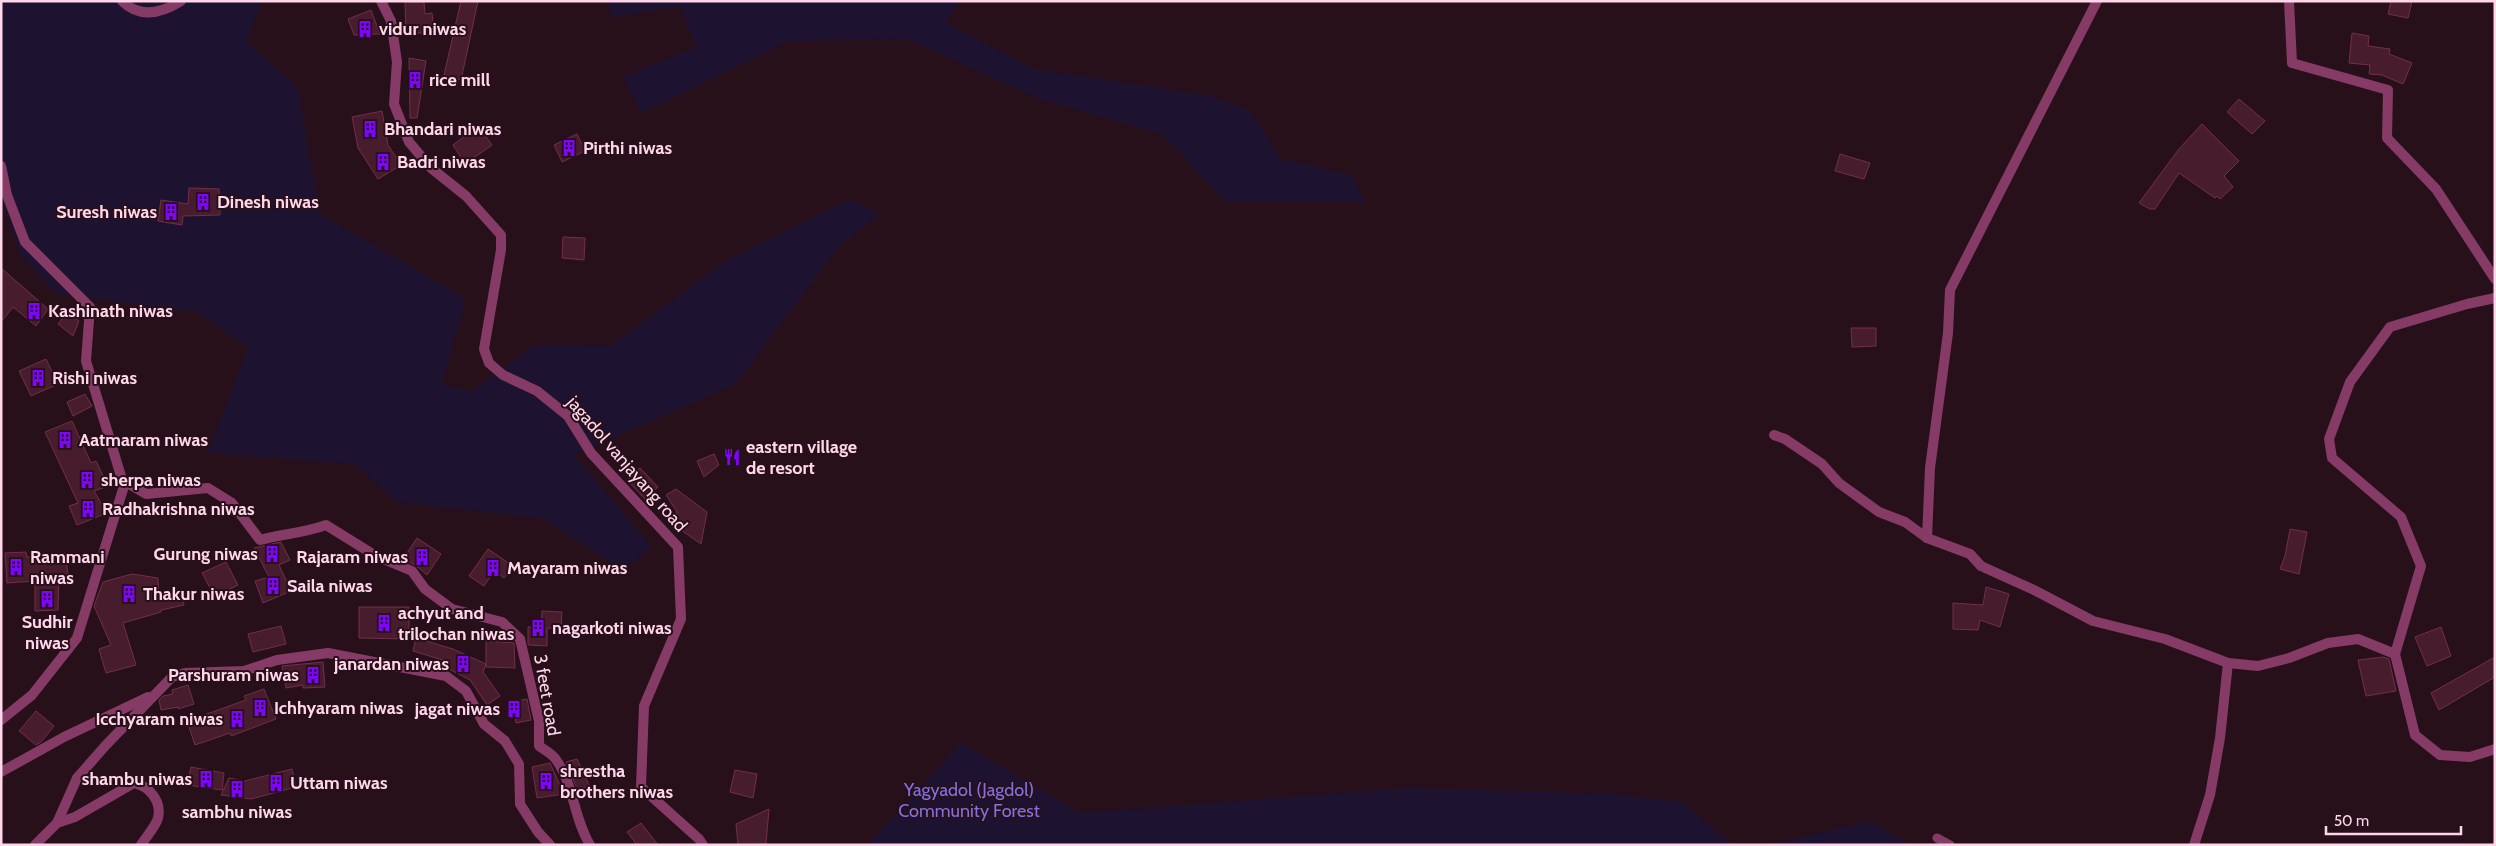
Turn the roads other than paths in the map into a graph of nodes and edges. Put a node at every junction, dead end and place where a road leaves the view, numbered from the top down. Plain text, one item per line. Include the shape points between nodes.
1 (122, 1) edge
2 (181, 1) edge
3 (381, 1) edge
4 (2097, 1) edge
5 (2289, 1) edge
6 (1, 166) edge
7 (2495, 278) edge
8 (2495, 298) edge
9 (1774, 435) dead end
10 (122, 480) junction
11 (1927, 538) junction
12 (2394, 654) junction
13 (2228, 663) junction
14 (153, 694) junction
15 (1, 720) edge
16 (2495, 749) edge
17 (1, 772) edge
18 (57, 823) junction
19 (1937, 838) dead end
20 (34, 845) edge
21 (141, 845) edge
22 (550, 845) edge
23 (590, 845) edge
24 (703, 845) edge
25 (1950, 845) edge
26 (2194, 845) edge

1 - 2 street via 144,13 157,13
3 - 24 street, jagadol vanjayang road via 391,21 397,62 394,104 409,142 431,168 466,196 501,235 484,349 489,363 503,375 537,391 568,416 591,453 678,548 681,619 644,706 641,787
4 - 11 street via 1950,290 1948,333 1930,468
5 - 7 street via 2292,63 2388,90 2387,138 2436,189
6 - 10 street via 25,242 90,307 86,361
8 - 12 street via 2390,327 2350,382 2328,439 2332,458 2401,517 2421,566
9 - 11 street via 1822,464 1858,498 1879,512 1905,522
10 - 15 street via 124,486 77,638 32,695
10 - 23 street, 3 feet road via 146,494 208,488 232,503 260,540 284,533 306,532 326,524 376,556 412,571 424,589 452,610 502,622 520,639 539,721 539,746 557,759
11 - 13 street via 1970,554 1981,566 2082,617 2166,639
12 - 13 street via 2358,639 2328,643 2258,666
12 - 16 street via 2415,735 2440,755 2470,757
13 - 26 street via 2210,795
14 - 17 street
14 - 18 street via 77,778
14 - 22 street via 172,677 185,673 244,671 277,660 328,653 446,676 466,691 484,724 505,741 519,764 520,804
18 - 20 street
18 - 21 street via 74,817 134,783 144,785 156,798 158,818
19 - 25 lane

